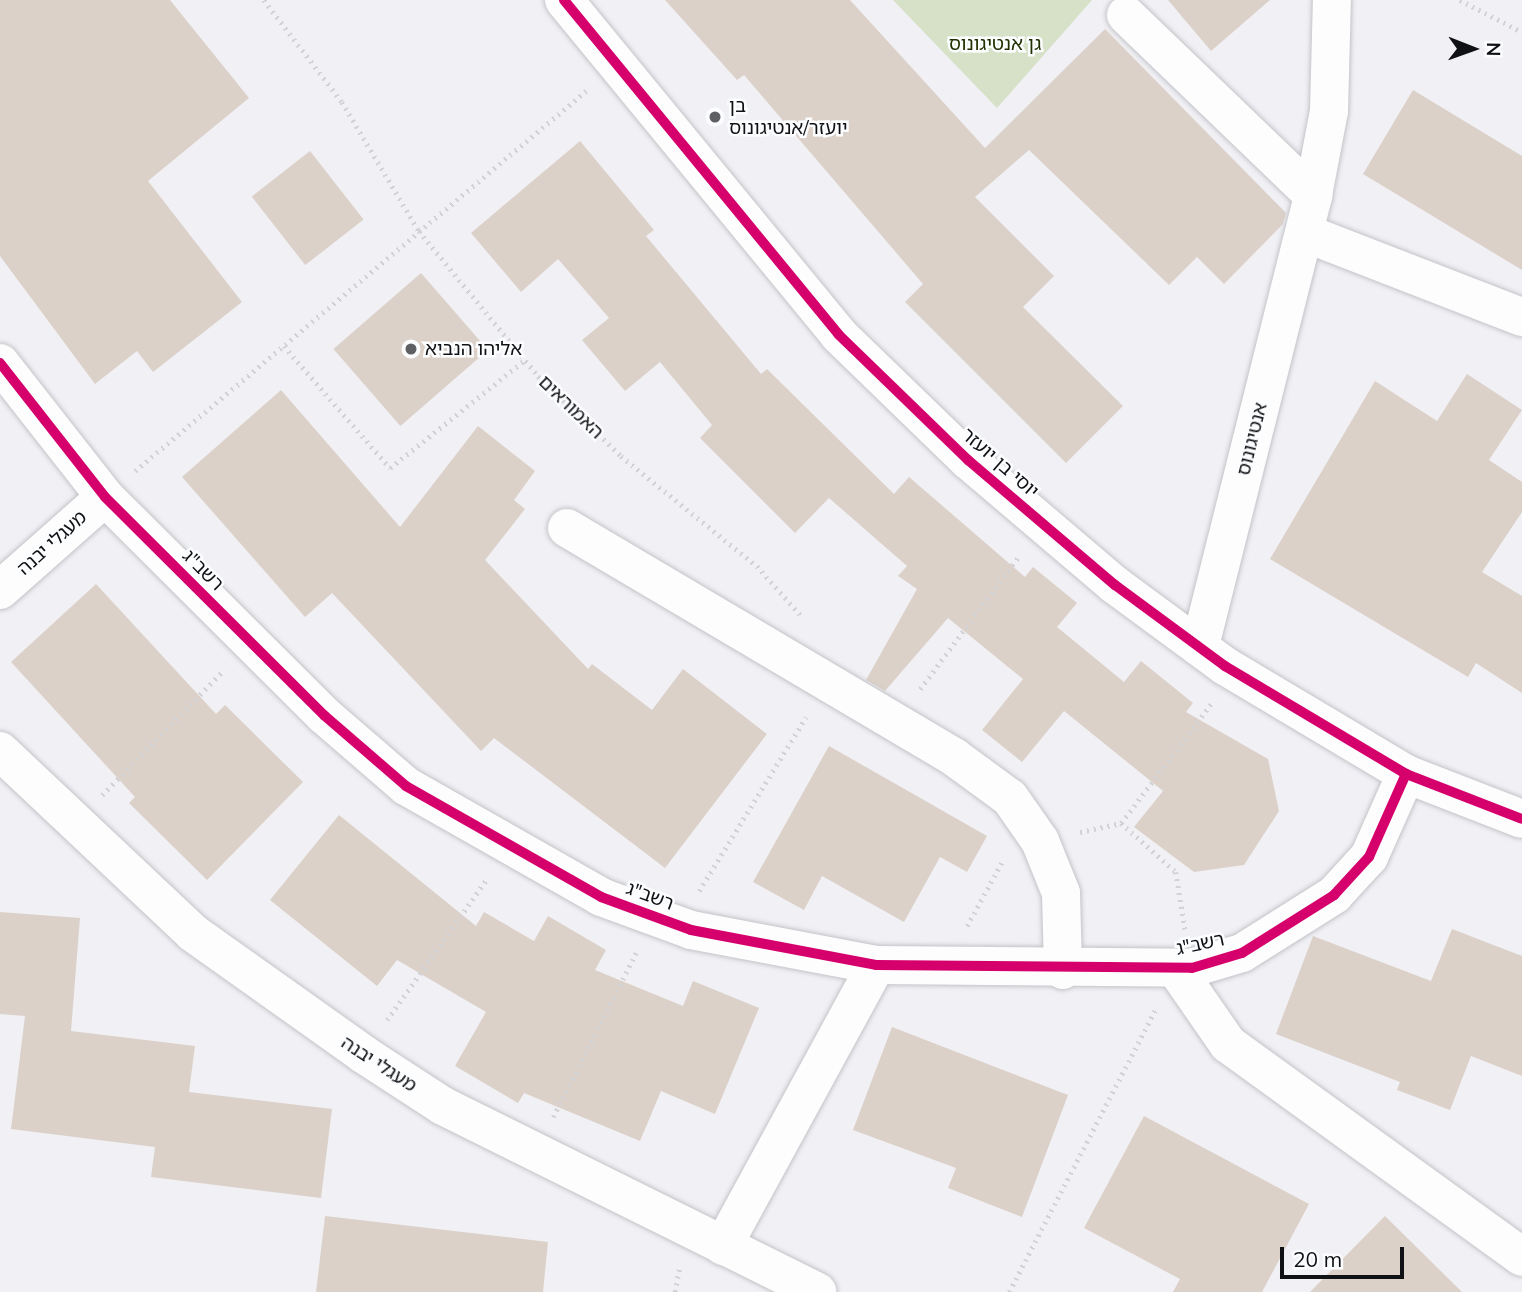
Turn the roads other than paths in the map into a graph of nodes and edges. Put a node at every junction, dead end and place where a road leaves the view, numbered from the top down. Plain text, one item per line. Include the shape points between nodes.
1 (564, 0) edge
2 (1332, 0) edge
3 (1126, 15) dead end
4 (1313, 195) junction
5 (1305, 233) junction
6 (1522, 317) edge
7 (0, 363) edge
8 (105, 497) junction
9 (567, 528) dead end
10 (0, 590) edge
11 (1199, 646) junction
12 (4, 762) edge
13 (1406, 774) junction
14 (1522, 819) edge
15 (876, 965) junction
16 (1184, 968) junction
17 (1063, 970) junction
18 (723, 1246) junction
19 (1522, 1257) edge
20 (817, 1292) edge

1 - 11 street, יוסי בן יועזר via 839,335 1043,524
2 - 4 street, אנטיגונוס via 1329,111
3 - 4 street
4 - 5 street, אנטיגונוס
5 - 6 street
5 - 11 street, אנטיגונוס
7 - 8 street, רשב"ג
8 - 10 street, מעגלי יבנה
8 - 15 street, רשב"ג via 251,643 405,786 508,850 667,921
9 - 17 street via 894,723 1010,798 1032,830 1061,893
11 - 13 street, יוסי בן יועזר via 1341,740
12 - 18 street, מעגלי יבנה via 193,933 363,1054 443,1106
13 - 14 street, יוסי בן יועזר
13 - 16 street, רשב"ג via 1369,857 1334,895 1242,953
15 - 17 street, רשב"ג
15 - 18 street
16 - 17 street, רשב"ג
16 - 19 street, רשב"ג via 1228,1044
18 - 20 street, מעגלי יבנה

